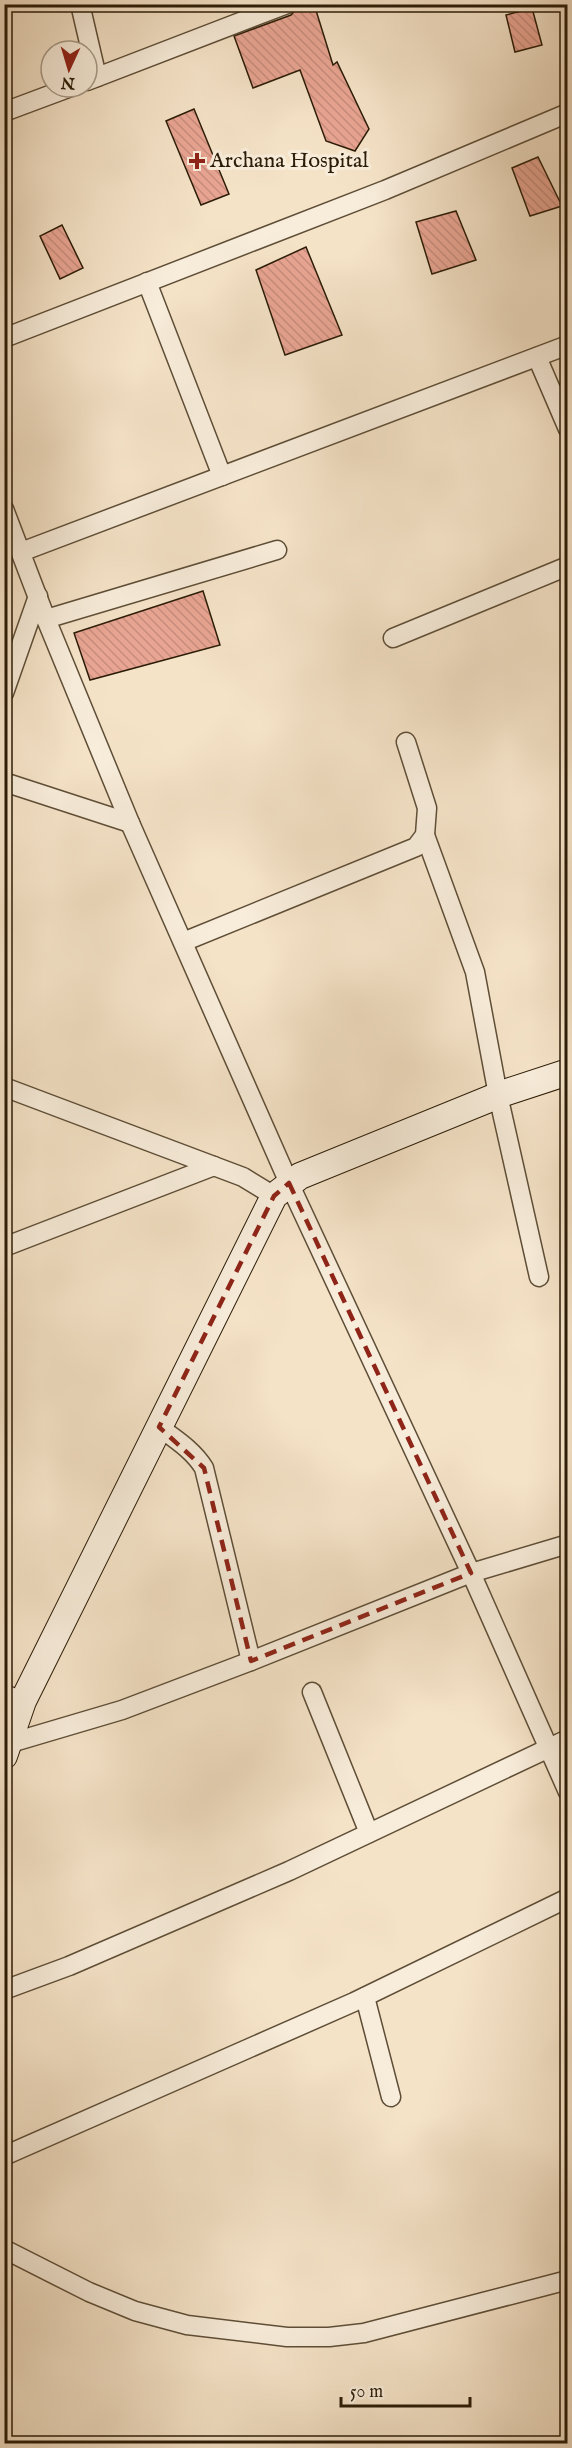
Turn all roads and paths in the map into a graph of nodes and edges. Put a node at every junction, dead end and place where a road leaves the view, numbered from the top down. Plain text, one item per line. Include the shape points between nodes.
1 (80, 4) edge
2 (287, 4) edge
3 (248, 12) edge
4 (86, 39) edge
5 (99, 76) edge
6 (39, 99) edge
7 (4, 112) edge
8 (567, 112) edge
9 (147, 282) junction
10 (4, 338) edge
11 (567, 345) edge
12 (537, 357) junction
13 (567, 429) edge
14 (222, 476) junction
15 (4, 509) edge
16 (277, 550) dead end
17 (21, 552) junction
18 (567, 567) edge
19 (38, 596) junction
20 (46, 619) junction
21 (393, 638) dead end
22 (4, 693) edge
23 (406, 742) dead end
24 (4, 782) edge
25 (130, 823) junction
26 (425, 835) junction
27 (183, 942) junction
28 (567, 1072) edge
29 (4, 1087) edge
30 (498, 1095) junction
31 (214, 1166) junction
32 (281, 1189) junction
33 (4, 1247) edge
34 (539, 1277) dead end
35 (159, 1427) junction
36 (567, 1544) edge
37 (471, 1573) junction
38 (251, 1661) junction
39 (312, 1692) dead end
40 (14, 1697) edge
41 (567, 1739) edge
42 (549, 1747) junction
43 (6, 1750) edge
44 (567, 1792) edge
45 (369, 1833) junction
46 (567, 1898) edge
47 (4, 1990) edge
48 (365, 1996) junction
49 (391, 2097) dead end
50 (4, 2156) edge
51 (4, 2249) edge
52 (567, 2280) edge

1 - 4 street
2 - 3 street
3 - 5 street
6 - 7 street
8 - 9 street via 385,190
9 - 10 street
9 - 14 street
11 - 12 street
12 - 13 street
12 - 14 street
14 - 17 street
15 - 17 street
16 - 20 street
17 - 19 street
18 - 21 street
19 - 20 street
19 - 22 street
20 - 25 street
23 - 26 street via 427,808
24 - 25 street
25 - 27 street
26 - 27 street via 416,847 404,853
26 - 30 street via 475,972
27 - 32 street
28 - 30 main road
29 - 31 street
30 - 32 main road via 300,1176
30 - 34 street
31 - 32 street
31 - 33 street
32 - 35 main road
32 - 37 street
35 - 38 street via 198,1458 204,1468
35 - 40 main road
36 - 37 street
37 - 38 street
37 - 42 street
38 - 43 street
39 - 45 street
40 - 43 main road
41 - 42 street
42 - 44 street
42 - 45 street
45 - 47 street via 69,1966
46 - 48 street
48 - 49 street
48 - 50 street
51 - 52 street via 135,2311 187,2325 287,2337 364,2333

